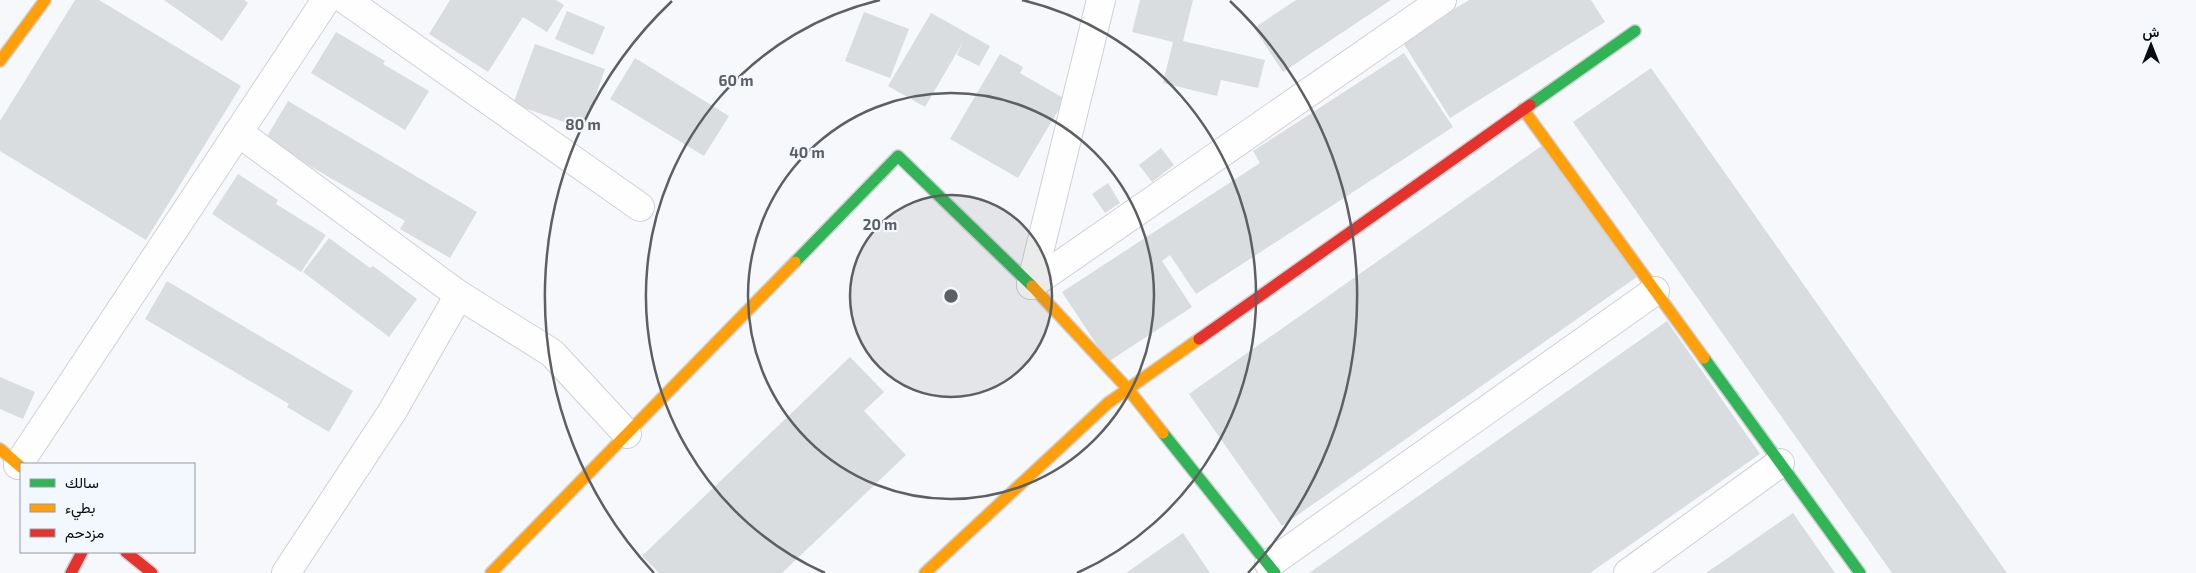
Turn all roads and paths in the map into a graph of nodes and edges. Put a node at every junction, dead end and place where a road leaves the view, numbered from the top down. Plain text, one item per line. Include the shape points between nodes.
1 (326, 0) edge
2 (346, 0) edge
3 (1101, 0) edge
4 (1442, 0) edge
5 (39, 2) edge
6 (1635, 31) dead end
7 (0, 61) edge
8 (1523, 109) junction
9 (238, 132) junction
10 (640, 206) dead end
11 (1032, 285) junction
12 (1655, 291) junction
13 (459, 295) junction
14 (1128, 389) junction
15 (627, 434) junction
16 (13, 460) edge
17 (1780, 462) junction
18 (81, 553) edge
19 (127, 553) edge
20 (1272, 568) edge
21 (71, 573) edge
22 (152, 573) edge
23 (286, 573) edge
24 (491, 573) edge
25 (925, 573) edge
26 (1628, 573) edge
27 (1860, 573) edge

1 - 9 street
2 - 10 street
3 - 11 street
4 - 11 street
5 - 7 street
6 - 8 street
8 - 12 street
8 - 14 street
9 - 13 street
9 - 16 street
11 - 14 street
11 - 15 street via 898,156
12 - 17 street
12 - 20 street
13 - 15 street via 552,353
13 - 23 street via 392,412
14 - 20 street
14 - 25 street via 1108,403
15 - 24 street
17 - 26 street
17 - 27 street
18 - 21 street
19 - 22 street

